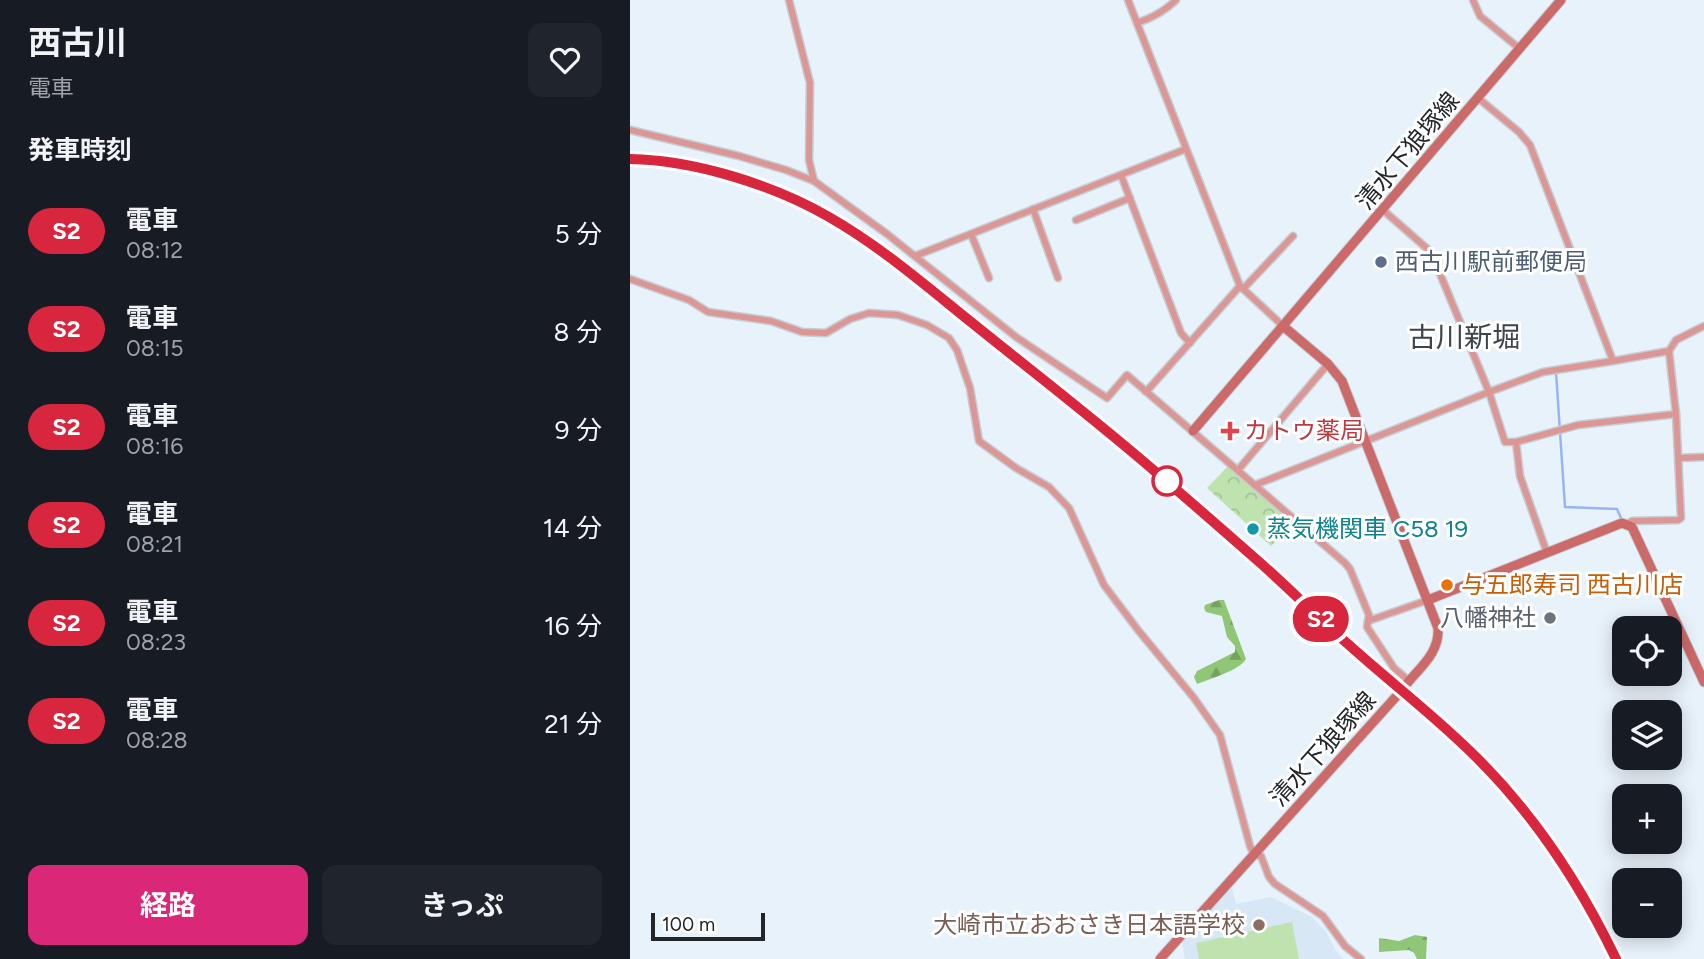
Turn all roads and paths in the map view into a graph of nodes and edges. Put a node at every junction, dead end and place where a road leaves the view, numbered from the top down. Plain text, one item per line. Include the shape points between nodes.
1 (789, 0) edge
2 (1128, 0) edge
3 (1176, 0) edge
4 (1474, 0) edge
5 (1561, 0) edge
6 (1137, 23) junction
7 (1520, 49) junction
8 (1478, 98) junction
9 (630, 130) edge
10 (1186, 149) junction
11 (1121, 175) junction
12 (814, 181) junction
13 (1130, 198) junction
14 (1033, 209) junction
15 (1382, 210) junction
16 (1076, 220) dead end
17 (971, 234) junction
18 (1293, 236) dead end
19 (915, 256) junction
20 (989, 278) dead end
21 (1058, 278) dead end
22 (630, 279) edge
23 (1242, 288) junction
24 (1283, 326) junction
25 (1704, 327) edge
26 (1190, 342) junction
27 (1669, 351) junction
28 (1613, 361) junction
29 (1328, 364) junction
30 (1146, 392) junction
31 (1489, 392) junction
32 (1676, 414) junction
33 (1193, 431) junction
34 (1365, 441) junction
35 (1516, 442) junction
36 (1704, 457) edge
37 (1679, 458) junction
38 (1238, 470) junction
39 (1255, 485) junction
40 (1627, 524) junction
41 (1548, 553) junction
42 (1428, 600) junction
43 (1368, 621) junction
44 (1409, 681) junction
45 (1704, 682) edge
46 (1254, 855) junction
47 (1160, 959) edge
48 (1361, 959) edge

1 - 12 street via 810,83 809,160
2 - 6 street
3 - 6 street
4 - 7 street via 1480,16
5 - 7 main road, 清水下狼塚線
6 - 10 street
7 - 8 main road, 清水下狼塚線
8 - 15 main road, 清水下狼塚線
8 - 28 street via 1530,145
9 - 12 street via 739,156
10 - 11 street
10 - 23 street
11 - 13 street
11 - 14 street
12 - 19 street
13 - 16 street
13 - 26 street via 1181,333
14 - 17 street
14 - 21 street
15 - 24 main road, 清水下狼塚線
15 - 31 street via 1431,252
17 - 19 street
17 - 20 street
18 - 23 street
19 - 30 street via 1016,337 1107,398 1127,376
22 - 46 street via 689,300 708,312 771,321 802,332 826,333 858,316 885,313 914,319 949,338 963,366 979,441 1049,487 1069,508 1104,584 1220,735
23 - 24 street
23 - 26 street
24 - 29 main road, 清水下狼塚線
24 - 33 main road, 清水下狼塚線
25 - 27 street via 1676,340
26 - 30 street
27 - 28 street
27 - 32 street
28 - 31 street via 1543,372
29 - 34 main road, 清水下狼塚線 via 1342,382
29 - 38 street
30 - 33 street
31 - 34 street
31 - 35 street via 1505,442
32 - 35 street via 1560,429
32 - 37 street
33 - 38 street
34 - 39 street
34 - 42 main road, 清水下狼塚線
35 - 41 street via 1521,476
36 - 37 street
37 - 40 street via 1681,518
38 - 39 street
39 - 43 street via 1350,569
40 - 41 main road
40 - 45 main road
41 - 42 main road
42 - 43 street
42 - 44 main road, 清水下狼塚線 via 1438,641
43 - 44 street via 1394,668
44 - 46 main road, 清水下狼塚線
46 - 47 main road, 清水下狼塚線
46 - 48 street via 1261,856 1275,884 1323,916

